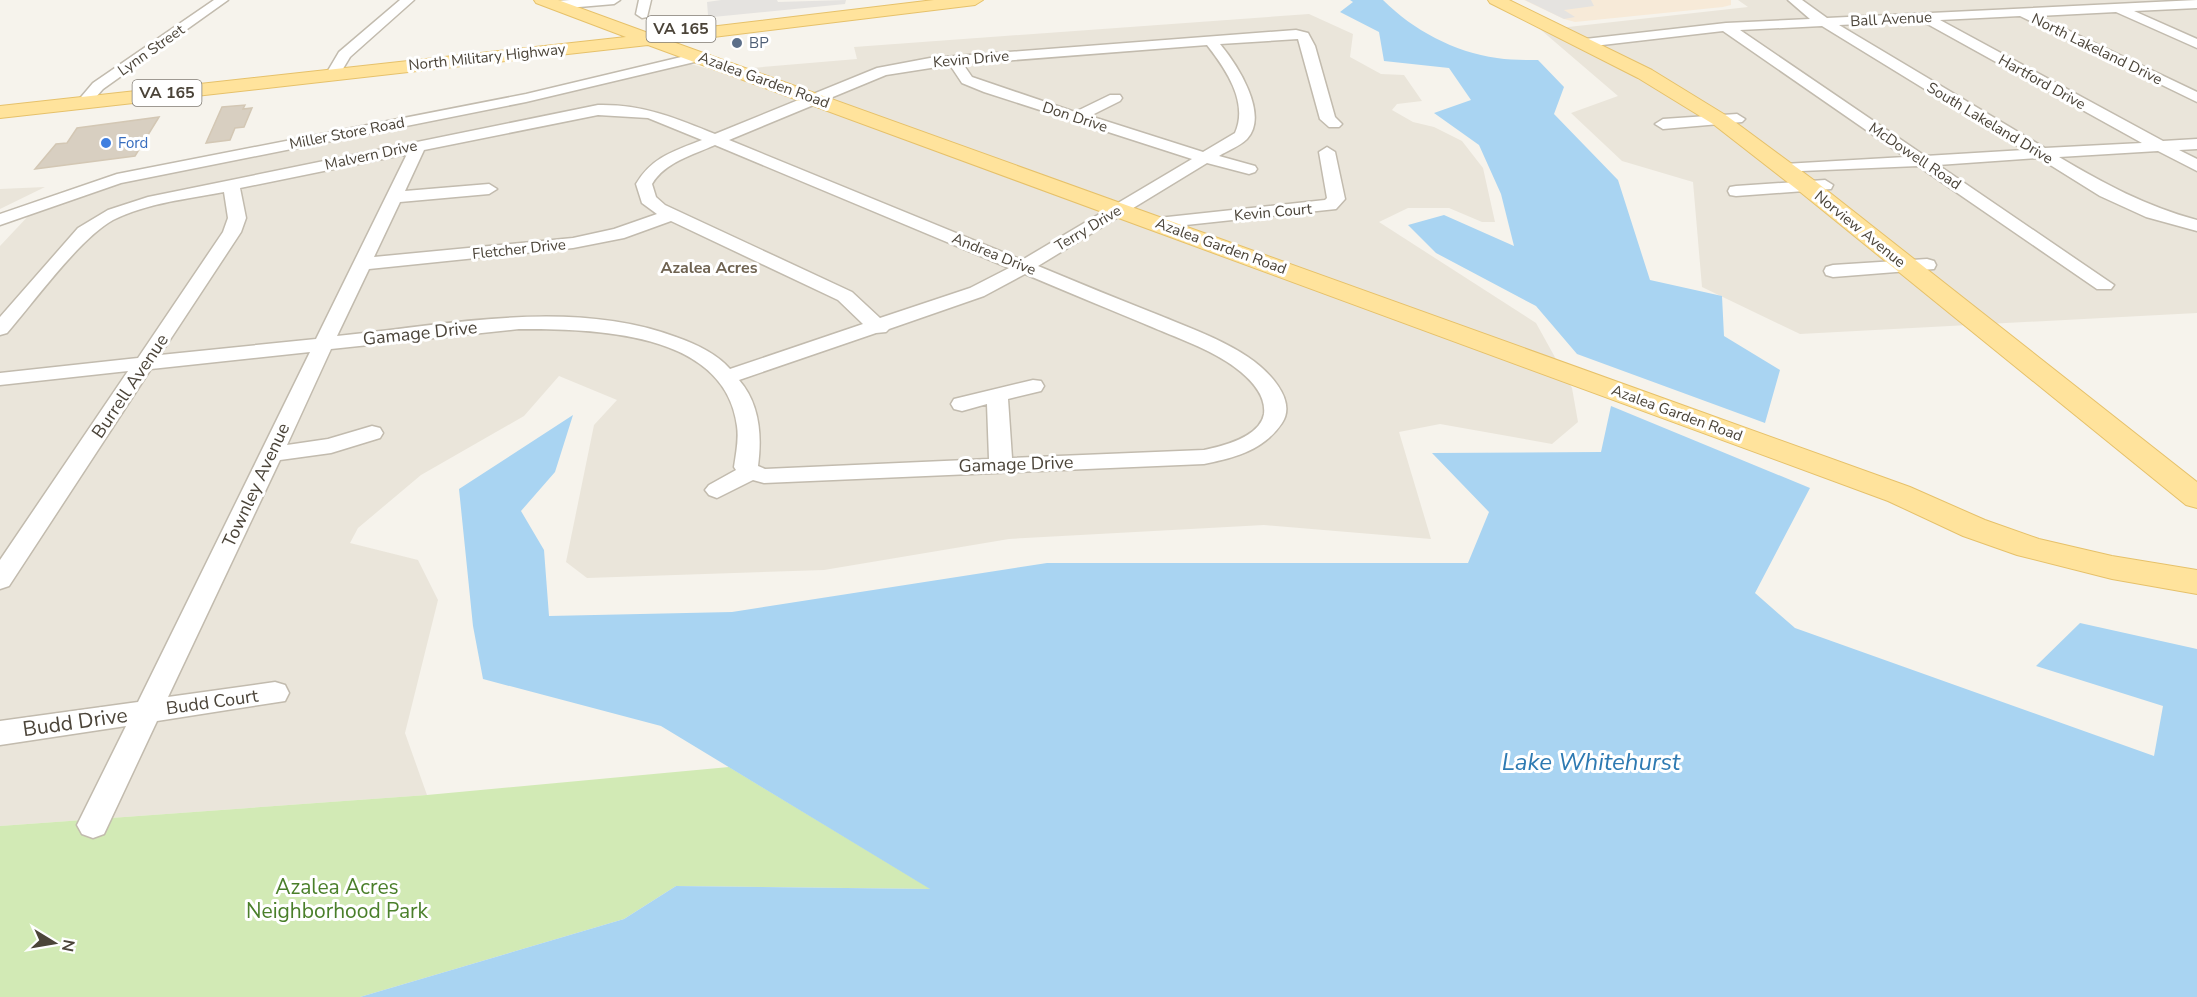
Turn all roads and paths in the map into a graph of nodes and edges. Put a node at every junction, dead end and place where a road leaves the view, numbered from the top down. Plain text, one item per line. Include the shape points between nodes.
1 (222, 0) edge
2 (408, 0) edge
3 (614, 0) edge
4 (645, 0) edge
5 (934, 0) edge
6 (975, 0) edge
7 (1496, 0) edge
8 (1512, 0) edge
9 (1794, 0) edge
10 (1996, 0) edge
11 (2100, 0) edge
12 (549, 3) edge
13 (2197, 4) edge
14 (2118, 8) junction
15 (2023, 13) junction
16 (642, 14) dead end
17 (1919, 15) junction
18 (1825, 22) junction
19 (1726, 27) junction
20 (643, 37) junction
21 (1210, 40) junction
22 (1592, 42) junction
23 (2197, 44) edge
24 (698, 57) junction
25 (954, 60) junction
26 (334, 71) junction
27 (814, 98) junction
28 (1114, 98) dead end
29 (2197, 98) edge
30 (85, 100) junction
31 (0, 107) edge
32 (0, 112) edge
33 (1076, 117) junction
34 (1728, 120) junction
35 (674, 123) joint
36 (1334, 124) dead end
37 (1664, 124) dead end
38 (713, 139) junction
39 (2197, 144) edge
40 (419, 145) junction
41 (2160, 146) junction
42 (1328, 152) dead end
43 (2040, 153) junction
44 (1206, 158) junction
45 (1921, 160) junction
46 (2197, 166) edge
47 (1249, 169) dead end
48 (1804, 177) junction
49 (231, 184) junction
50 (489, 189) dead end
51 (1736, 191) dead end
52 (394, 197) junction
53 (1120, 209) junction
54 (672, 215) junction
55 (0, 220) edge
56 (1158, 223) junction
57 (2197, 226) edge
58 (362, 264) junction
59 (1917, 266) junction
60 (1024, 267) junction
61 (1833, 271) dead end
62 (2104, 285) dead end
63 (879, 327) junction
64 (0, 329) edge
65 (323, 344) junction
66 (146, 363) junction
67 (727, 377) junction
68 (0, 379) edge
69 (1033, 386) dead end
70 (997, 395) junction
71 (962, 404) dead end
72 (1272, 423) joint
73 (372, 433) dead end
74 (271, 454) junction
75 (1001, 465) junction
76 (750, 472) junction
77 (2197, 476) edge
78 (717, 490) dead end
79 (1899, 494) junction
80 (2197, 498) edge
81 (2197, 563) edge
82 (0, 580) edge
83 (2197, 582) edge
84 (274, 693) dead end
85 (149, 711) junction
86 (0, 733) edge
87 (93, 825) dead end

1 - 30 street, Lynn Street via 98,86
2 - 26 street via 344,55
3 - 12 street
4 - 16 street
5 - 20 main road, North Military Highway / VA 165
6 - 20 main road, North Military Highway / VA 165
7 - 22 main road, Norview Avenue
8 - 22 main road, Norview Avenue
9 - 18 street, South Lakeland Drive
10 - 15 street, North Lakeland Drive
11 - 14 street
12 - 20 main road, Azalea Garden Road
13 - 14 street, Ball Avenue
14 - 15 street, Ball Avenue
14 - 23 street
15 - 17 street, Ball Avenue
15 - 29 street, North Lakeland Drive
17 - 18 street, Ball Avenue
17 - 41 street, Hartford Drive
18 - 19 street, Ball Avenue
18 - 43 street, South Lakeland Drive
19 - 22 street, Ball Avenue
19 - 45 street, McDowell Road
20 - 24 main road, Azalea Garden Road
20 - 26 main road, North Military Highway / VA 165
21 - 25 street, Kevin Drive
21 - 36 street, Kevin Drive via 1303,36 1328,119
21 - 44 street, Terry Drive via 1234,72 1246,124 1240,136
22 - 34 main road, Norview Avenue
24 - 27 main road, Azalea Garden Road
24 - 55 street, Miller Store Road via 526,98 136,175 84,189
25 - 27 street, Kevin Drive via 896,67
25 - 33 street, Don Drive via 970,82
26 - 30 main road, North Military Highway / VA 165
27 - 38 street, Kevin Drive
27 - 53 main road, Azalea Garden Road
28 - 33 street
30 - 31 main road, North Military Highway / VA 165
30 - 32 main road, North Military Highway / VA 165
33 - 44 street, Don Drive
34 - 37 street
34 - 48 main road, Norview Avenue
35 - 38 street, Andrea Drive
35 - 40 street, Malvern Drive via 644,112 598,110
38 - 54 street, Kevin Drive via 670,158 644,184 648,199
38 - 60 street, Andrea Drive
39 - 41 street
40 - 49 street, Malvern Drive
40 - 52 street, Townley Avenue
41 - 43 street
41 - 46 street, Hartford Drive
42 - 56 street, Kevin Court via 1336,199 1330,205
43 - 45 street
43 - 57 street, South Lakeland Drive via 2116,197
44 - 47 street, Don Drive
44 - 53 street, Terry Drive
45 - 48 street
45 - 62 street, McDowell Road
48 - 51 street
48 - 59 main road, Norview Avenue
49 - 64 street, Malvern Drive via 148,202 97,221 76,239
49 - 66 street, Burrell Avenue via 235,227
50 - 52 street
52 - 58 street, Townley Avenue
53 - 56 main road, Azalea Garden Road
53 - 60 street, Terry Drive
54 - 58 street, Fletcher Drive via 618,234 573,243
54 - 63 street via 844,296
56 - 79 main road, Azalea Garden Road
58 - 65 street, Townley Avenue
59 - 61 street
59 - 77 main road, Norview Avenue
59 - 80 main road, Norview Avenue
60 - 63 street, Terry Drive via 977,292
60 - 72 street, Andrea Drive via 1191,336 1242,362 1270,391 1275,402
63 - 67 street, Terry Drive
65 - 66 street, Gamage Drive
65 - 67 street, Gamage Drive via 519,322 583,323 672,342 700,356
65 - 74 street, Townley Avenue
66 - 68 street, Gamage Drive
66 - 82 street, Burrell Avenue
67 - 76 street, Gamage Drive via 738,391 748,422 746,467
69 - 70 street
70 - 71 street
70 - 75 street
72 - 75 street, Gamage Drive via 1249,445 1204,457
73 - 74 street via 331,446
74 - 85 street, Townley Avenue
75 - 76 street, Gamage Drive via 764,476
76 - 78 street
79 - 81 main road, Azalea Garden Road via 2071,541
79 - 83 main road, Azalea Garden Road via 2031,547 2137,573
84 - 85 street, Budd Court
85 - 86 street, Budd Drive
85 - 87 street, Townley Avenue

